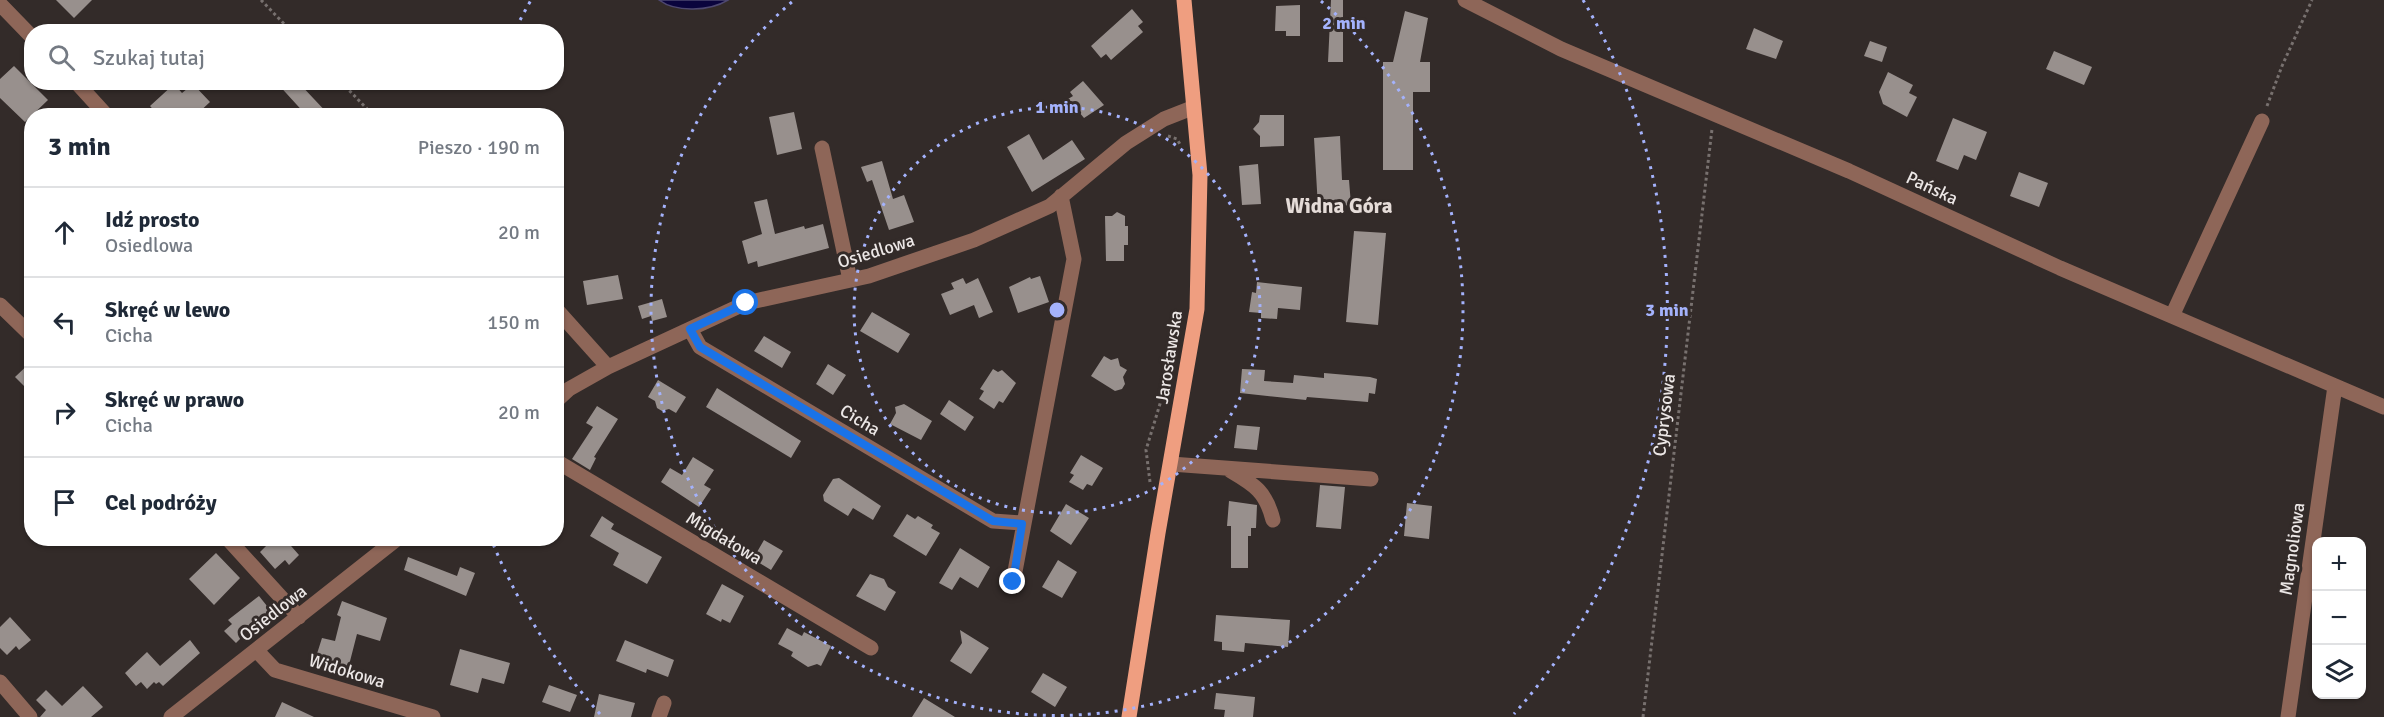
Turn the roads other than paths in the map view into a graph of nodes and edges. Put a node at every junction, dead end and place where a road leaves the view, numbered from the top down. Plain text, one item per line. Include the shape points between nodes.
1 (1184, 0) edge
2 (1465, 0) edge
3 (0, 4) edge
4 (24, 29) edge
5 (83, 90) edge
6 (99, 108) edge
7 (1192, 108) junction
8 (2262, 121) road end
9 (822, 148) dead end
10 (1061, 196) junction
11 (850, 280) junction
12 (0, 305) edge
13 (2172, 316) junction
14 (564, 318) edge
15 (24, 328) edge
16 (690, 329) junction
17 (608, 367) junction
18 (2335, 386) junction
19 (564, 394) edge
20 (2384, 407) edge
21 (1171, 464) junction
22 (564, 466) edge
23 (1225, 468) junction
24 (1371, 479) dead end
25 (1273, 520) dead end
26 (1022, 524) junction
27 (234, 546) edge
28 (388, 546) edge
29 (1013, 582) dead end
30 (299, 617) junction
31 (871, 648) dead end
32 (257, 651) junction
33 (0, 681) edge
34 (30, 717) edge
35 (171, 717) edge
36 (433, 717) edge
37 (1129, 717) edge
38 (2288, 717) edge

1 - 7 main road, Jarosławska
2 - 13 street, Pańska via 1561,49 1849,171
3 - 4 street
5 - 6 street
7 - 10 street, Osiedlowa via 1164,119 1126,143
7 - 21 main road, Jarosławska via 1200,175 1197,309
8 - 13 street
9 - 11 street
10 - 11 street, Osiedlowa via 1050,206 974,240
10 - 26 street via 1074,259
11 - 16 street, Osiedlowa via 746,303
12 - 15 street
13 - 18 street, Pańska
14 - 17 street
16 - 17 street, Osiedlowa
16 - 26 street, Cicha via 700,347 993,521
17 - 19 street, Osiedlowa
18 - 20 street, Pańska
18 - 38 street, Magnoliowa
21 - 23 street
21 - 37 main road, Jarosławska
22 - 31 street, Migdałowa
23 - 24 street
23 - 25 street via 1248,481 1268,500
26 - 29 street
27 - 30 street
28 - 30 street, Osiedlowa
30 - 32 street, Osiedlowa
32 - 35 street, Osiedlowa
32 - 36 street, Widokowa via 275,670
33 - 34 street

